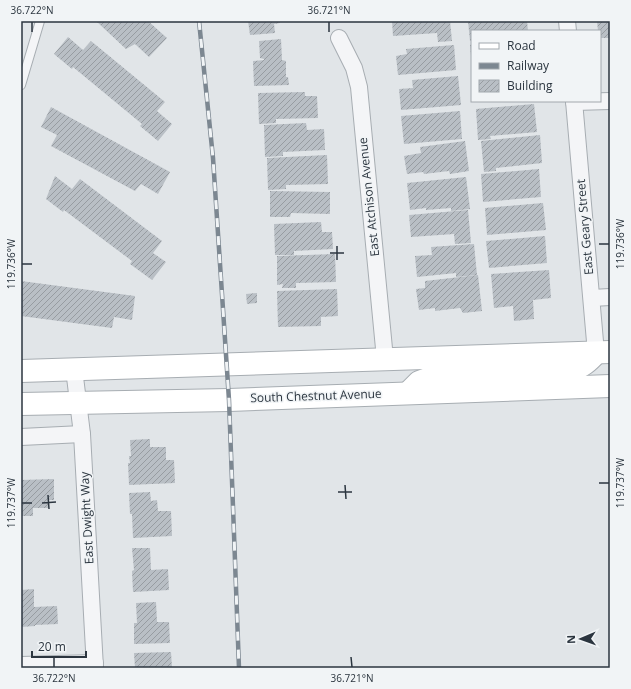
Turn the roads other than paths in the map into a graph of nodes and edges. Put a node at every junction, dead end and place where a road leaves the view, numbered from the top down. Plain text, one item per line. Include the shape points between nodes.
1 (40, 21) edge
2 (339, 38) dead end
3 (21, 85) edge
4 (574, 102) edge
5 (610, 297) edge
6 (592, 298) junction
7 (603, 352) edge
8 (385, 360) junction
9 (74, 369) junction
10 (21, 371) edge
11 (610, 386) edge
12 (408, 392) junction
13 (78, 402) junction
14 (21, 404) edge
15 (82, 434) junction
16 (21, 437) edge
17 (21, 665) edge
18 (95, 666) edge

1 - 3 lane
2 - 8 street, East Atchison Avenue via 354,68 359,88
4 - 6 street, East Geary Street
5 - 6 street
6 - 7 street, East Geary Street
7 - 8 main road
7 - 12 main road via 585,365 570,371 438,375 420,382
8 - 9 main road
9 - 10 main road
9 - 13 street, East Dwight Way
11 - 12 main road, South Chestnut Avenue
12 - 13 main road, South Chestnut Avenue via 229,400
13 - 14 main road, South Chestnut Avenue
13 - 15 street, East Dwight Way
15 - 16 street
15 - 18 street, East Dwight Way
17 - 18 street

